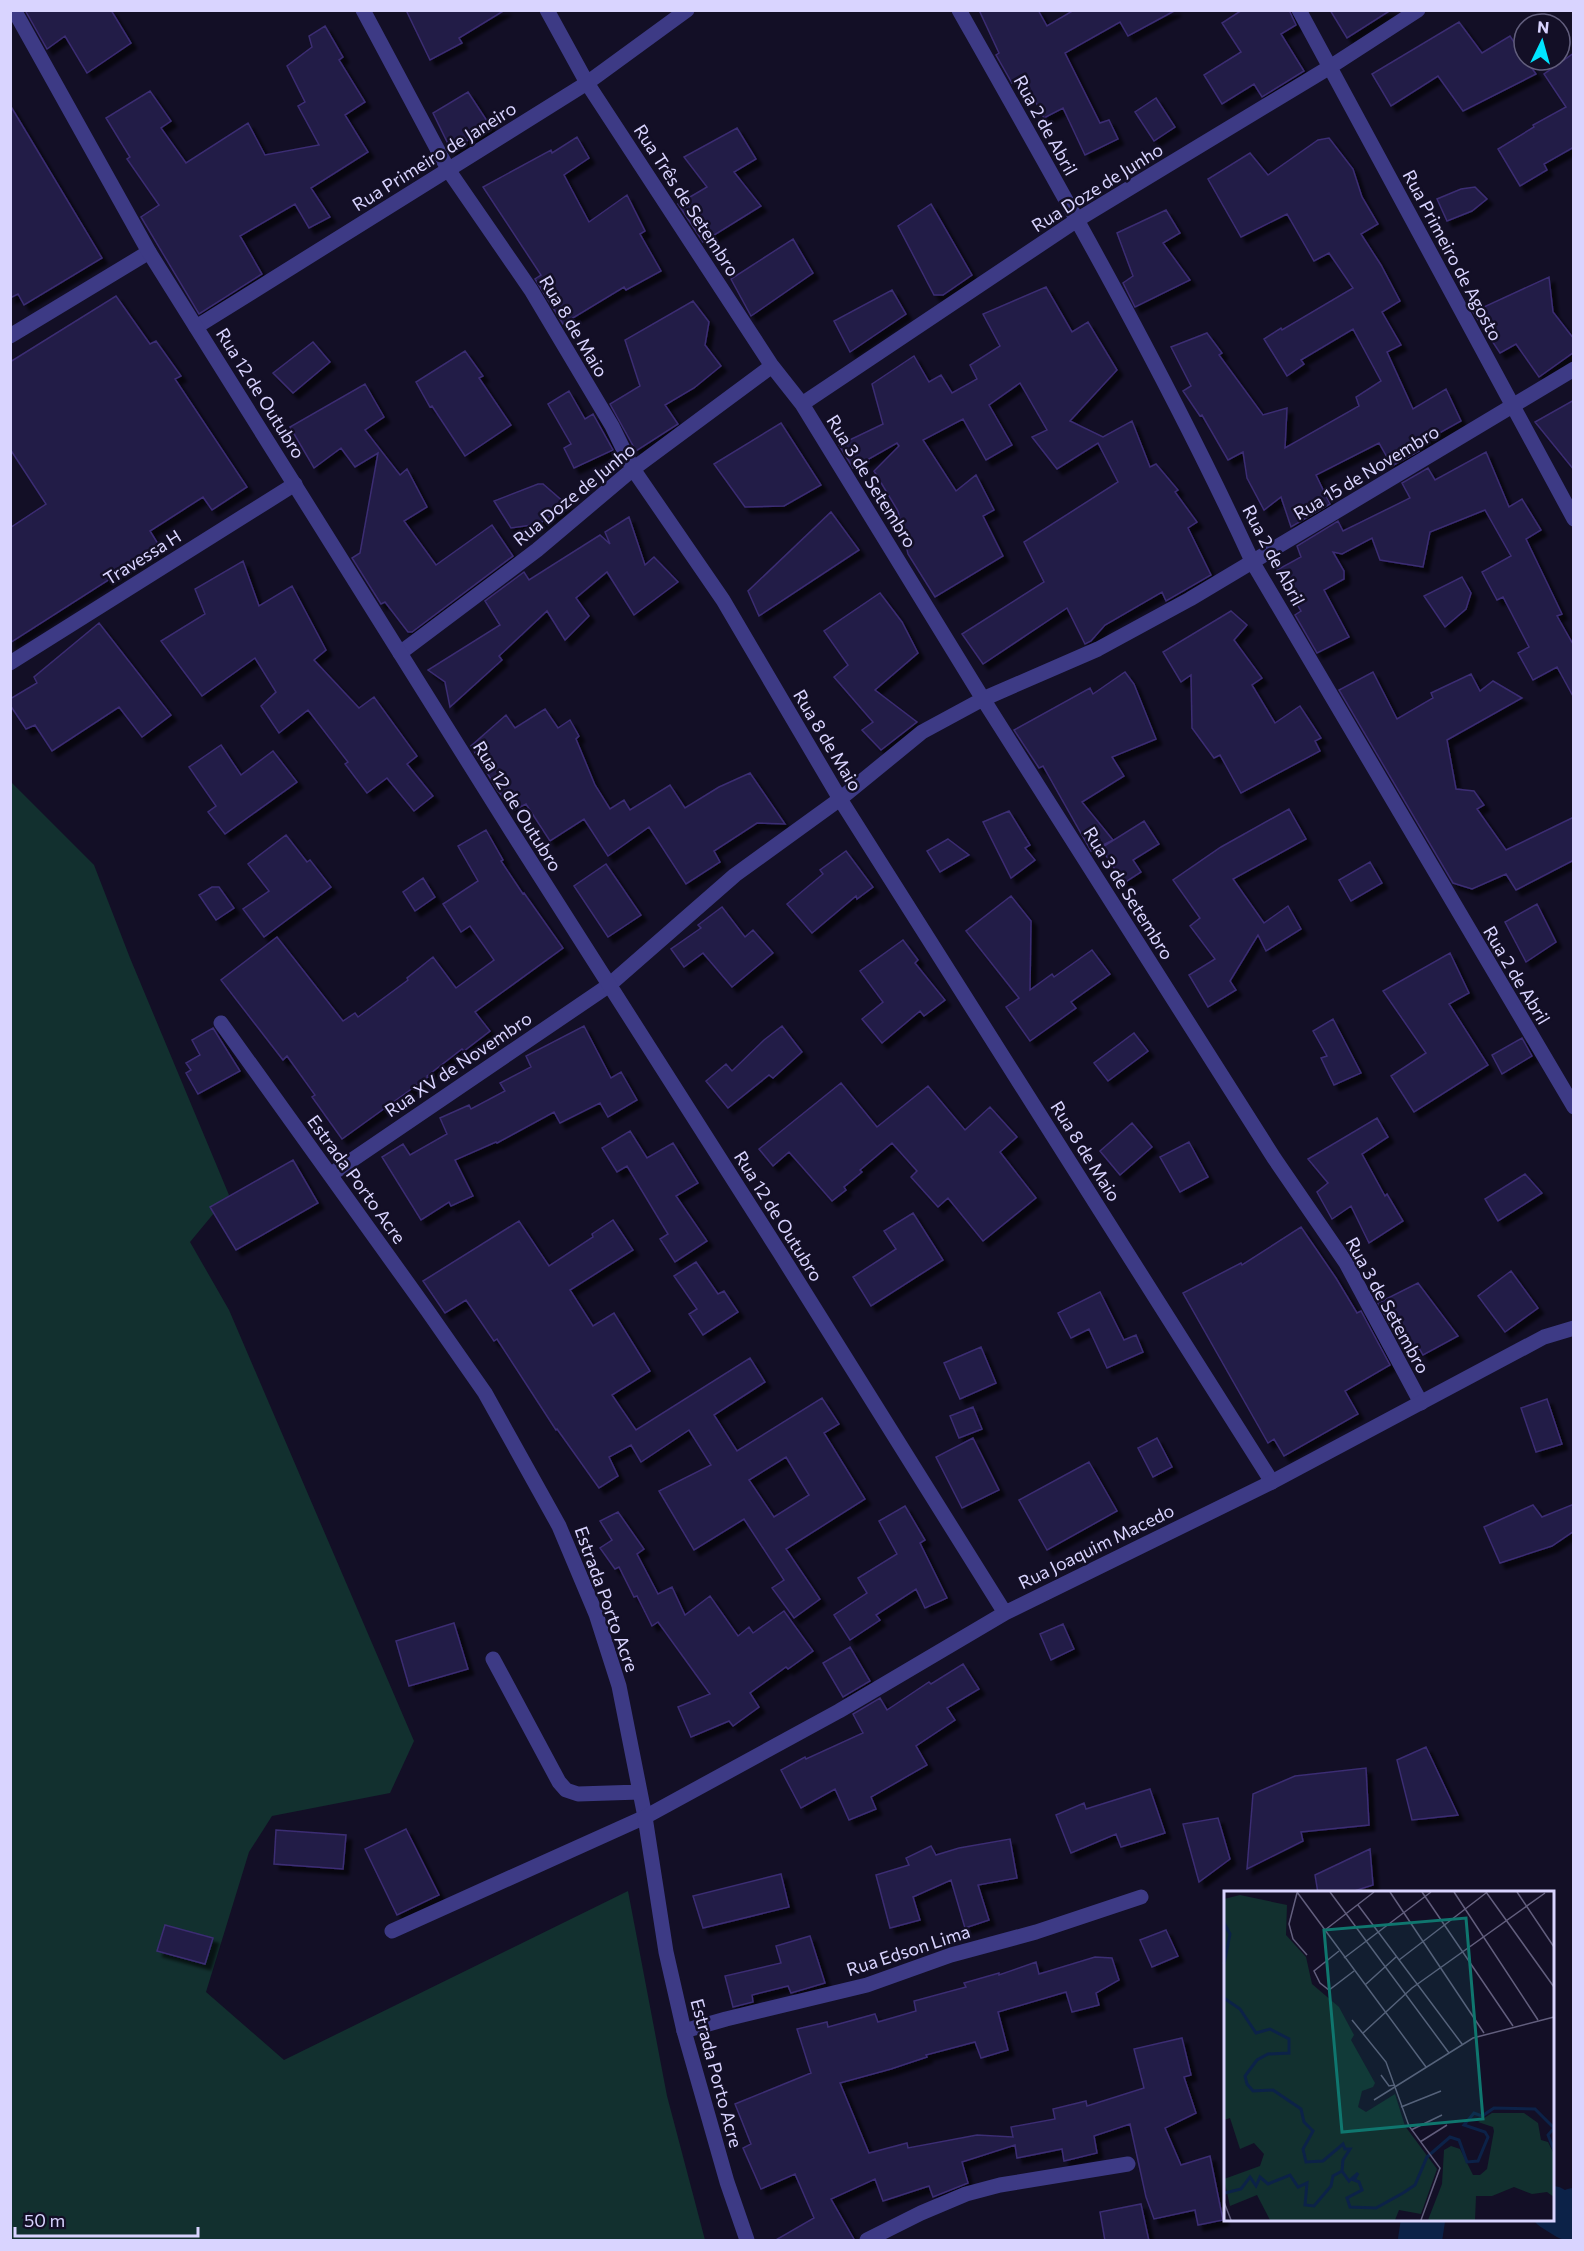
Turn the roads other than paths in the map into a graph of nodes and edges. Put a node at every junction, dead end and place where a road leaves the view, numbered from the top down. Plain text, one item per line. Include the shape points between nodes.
1 (14, 10) edge
2 (363, 10) edge
3 (547, 10) edge
4 (687, 10) edge
5 (959, 10) edge
6 (1299, 10) edge
7 (1418, 10) edge
8 (1330, 67) junction
9 (587, 83) junction
10 (449, 171) junction
11 (1077, 220) junction
12 (149, 252) junction
13 (196, 327) junction
14 (10, 336) edge
15 (772, 366) junction
16 (1574, 369) edge
17 (802, 404) junction
18 (1512, 406) junction
19 (633, 469) junction
20 (295, 484) junction
21 (1574, 519) edge
22 (1253, 563) junction
23 (400, 652) junction
24 (10, 663) edge
25 (983, 699) junction
26 (840, 799) junction
27 (609, 986) junction
28 (220, 1023) dead end
29 (1574, 1107) edge
30 (330, 1175) junction
31 (1574, 1328) edge
32 (1421, 1403) junction
33 (1272, 1482) junction
34 (1005, 1613) junction
35 (493, 1659) dead end
36 (640, 1792) junction
37 (645, 1817) junction
38 (1142, 1897) dead end
39 (392, 1931) dead end
40 (684, 2031) junction
41 (1128, 2164) dead end
42 (747, 2241) edge
43 (867, 2241) edge

1 - 12 street, Rua 12 de Outubro
2 - 10 street, Rua 8 de Maio
3 - 9 street, Rua Três de Setembro
4 - 9 street, Rua Primeiro de Janeiro
5 - 11 street, Rua 2 de Abril
6 - 8 street, Rua Primeiro de Agosto
7 - 8 street, Rua Doze de Junho
8 - 11 street, Rua Doze de Junho
8 - 18 street, Rua Primeiro de Agosto
9 - 10 street, Rua Primeiro de Janeiro
9 - 15 street, Rua Três de Setembro
10 - 13 street, Rua Primeiro de Janeiro
10 - 19 street, Rua 8 de Maio via 531,290 612,426
11 - 17 street, Rua Doze de Junho
11 - 22 street, Rua 2 de Abril via 1214,477
12 - 13 street, Rua 12 de Outubro
12 - 14 street
13 - 20 street, Rua 12 de Outubro
15 - 17 street, Rua Três de Setembro
15 - 19 street, Rua Doze de Junho
16 - 18 street, Rua 15 de Novembro
17 - 25 street, Rua 3 de Setembro
18 - 21 street, Rua Primeiro de Agosto
18 - 22 street, Rua 15 de Novembro
19 - 23 street, Rua Doze de Junho via 537,550
19 - 26 street, Rua 8 de Maio via 723,600
20 - 23 street, Rua 12 de Outubro
20 - 24 street, Travessa H
22 - 25 street, Rua 15 de Novembro via 1098,649
22 - 29 street, Rua 2 de Abril
23 - 27 street, Rua 12 de Outubro
25 - 26 street, Rua 15 de Novembro via 922,732
25 - 32 street, Rua 3 de Setembro via 1267,1148 1346,1263
26 - 27 street, Rua XV de Novembro via 735,876
26 - 33 street, Rua 8 de Maio
27 - 30 street, Rua XV de Novembro
27 - 34 street, Rua 12 de Outubro
28 - 30 street, Estrada Porto Acre
30 - 36 street, Estrada Porto Acre via 485,1393 559,1526 596,1614 619,1686
31 - 32 street, Rua Joaquim Macedo via 1544,1337
32 - 33 street, Rua Joaquim Macedo
33 - 34 street, Rua Joaquim Macedo
34 - 37 street, Rua Joaquim Macedo via 839,1711
35 - 36 street via 566,1790 578,1794
36 - 37 street, Estrada Porto Acre
37 - 39 street, Rua Joaquim Macedo
37 - 40 street, Estrada Porto Acre via 662,1930
38 - 40 street, Rua Edson Lima via 867,1985
40 - 42 street, Estrada Porto Acre
41 - 43 street via 966,2194

